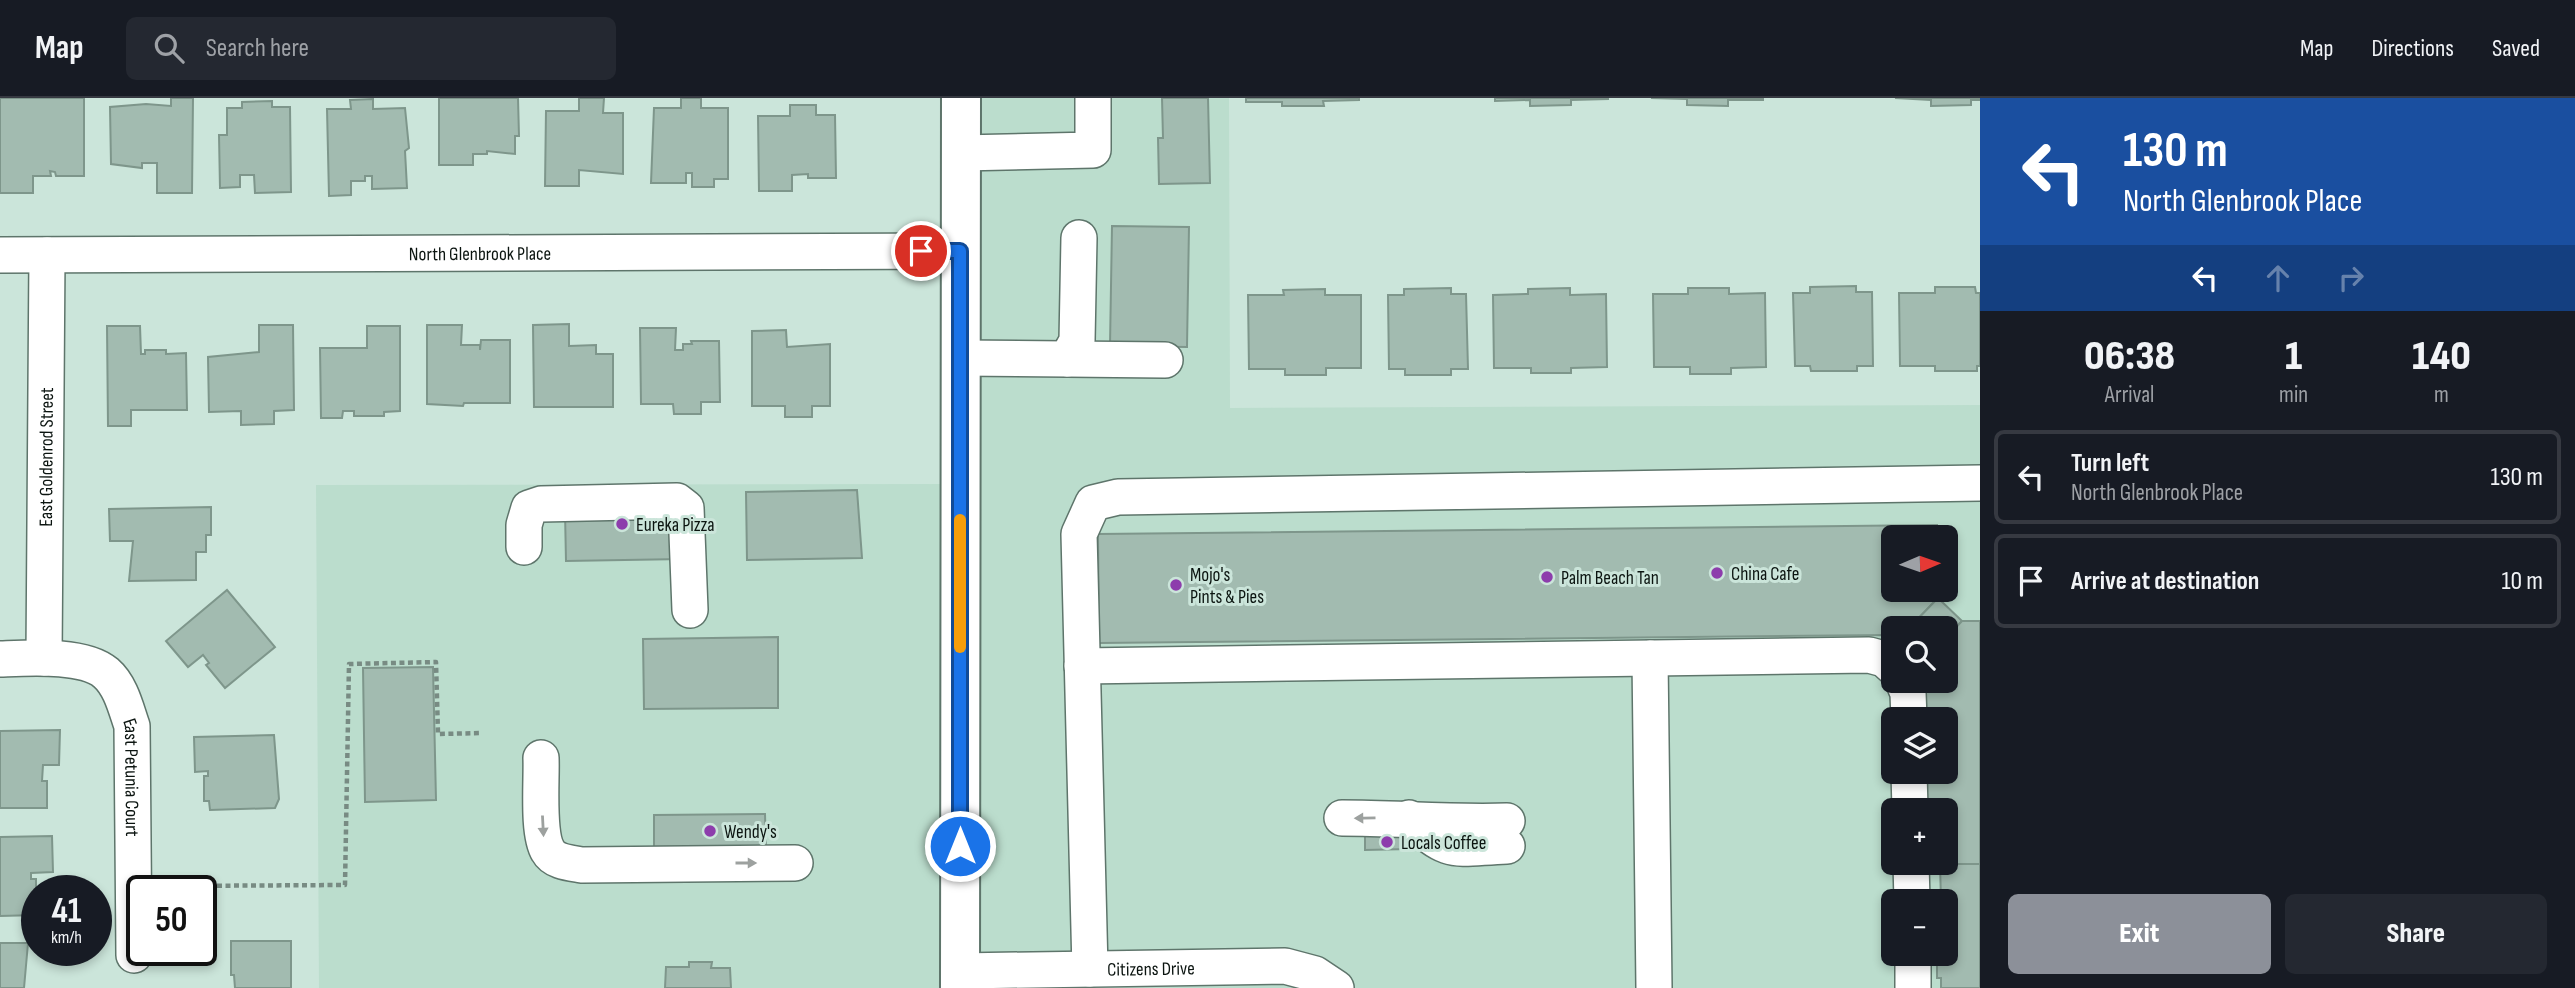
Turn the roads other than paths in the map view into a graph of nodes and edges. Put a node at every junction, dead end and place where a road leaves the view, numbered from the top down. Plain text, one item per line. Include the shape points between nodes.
1 (961, 98) edge
2 (1093, 98) edge
3 (961, 153) junction
4 (1079, 238) dead end
5 (960, 251) junction
6 (47, 255) junction
7 (0, 256) edge
8 (960, 358) junction
9 (1067, 359) junction
10 (1165, 360) dead end
11 (1980, 483) edge
12 (524, 547) dead end
13 (690, 610) dead end
14 (44, 658) junction
15 (1650, 658) junction
16 (1881, 658) edge
17 (0, 659) edge
18 (1082, 666) junction
19 (541, 758) dead end
20 (1342, 818) dead end
21 (1507, 834) dead end
22 (795, 863) dead end
23 (134, 875) edge
24 (1913, 966) edge
25 (1090, 969) junction
26 (960, 980) edge
27 (1336, 988) edge
28 (1654, 988) edge
29 (1913, 988) edge

1 - 3 main road
2 - 3 street via 1094,150
3 - 5 main road
4 - 9 street via 1077,341
5 - 6 street, North Glenbrook Place
5 - 8 main road
6 - 7 street, North Glenbrook Place
6 - 14 street, East Goldenrod Street
8 - 9 street
8 - 26 main road
9 - 10 street
11 - 18 street via 1118,496 1093,503 1079,534
12 - 13 street via 529,508 541,504 677,501 687,508
14 - 17 street, East Petunia Court
14 - 23 street, East Petunia Court via 79,662 106,672 123,697 132,726
15 - 16 street
15 - 18 street
15 - 28 street
18 - 25 street
19 -> 22 street via 543,836 548,852 562,862
21 -> 20 street via 1450,848 1436,843 1409,817
24 - 29 street
25 - 26 street, Citizens Drive
25 - 27 street, Citizens Drive via 1285,966 1315,974

